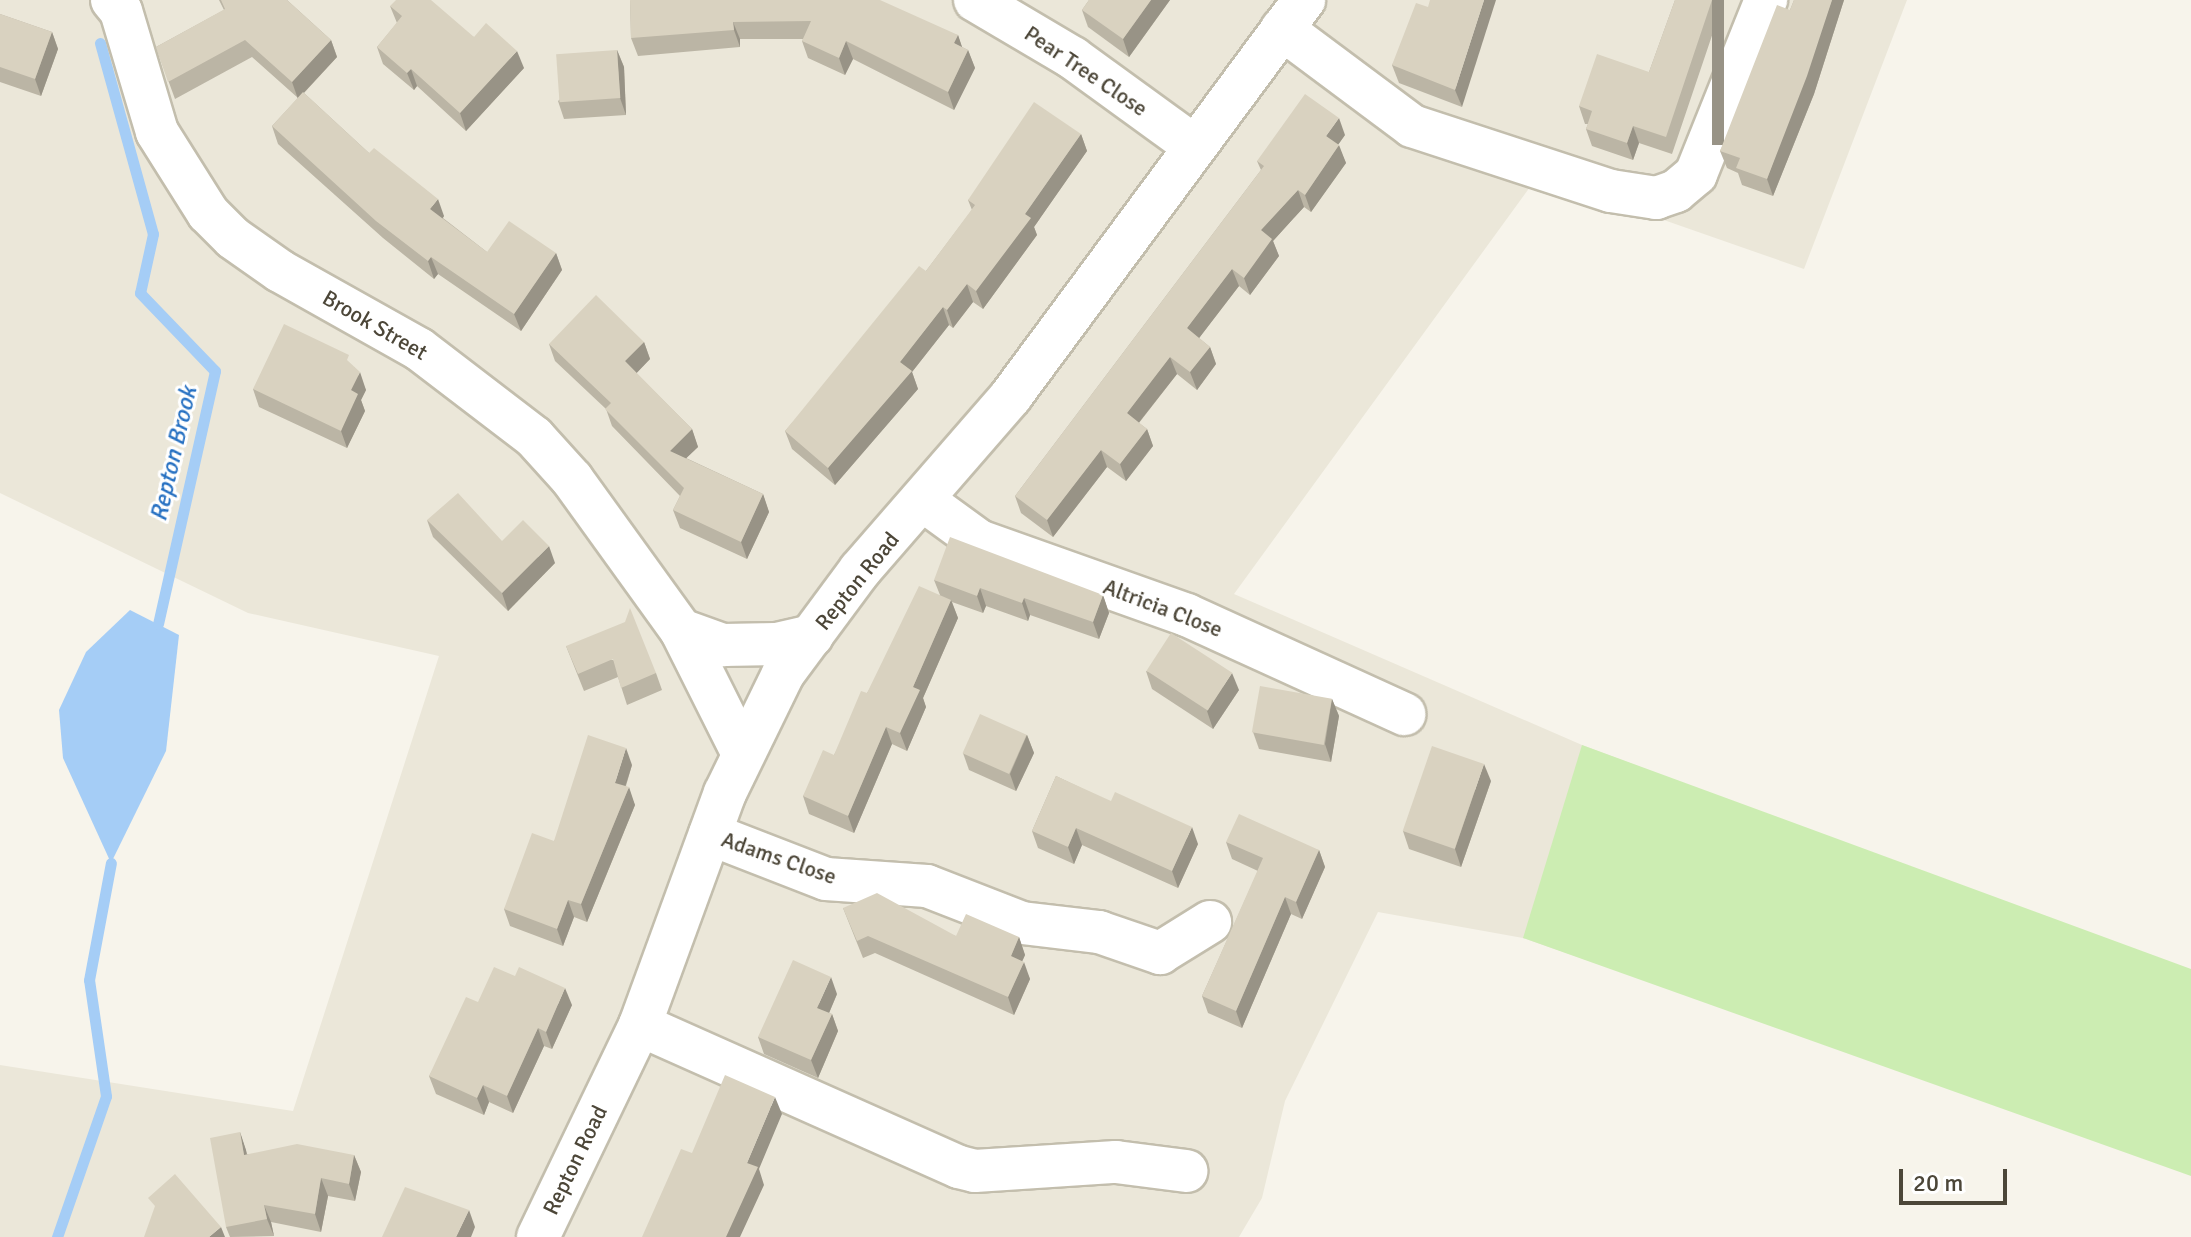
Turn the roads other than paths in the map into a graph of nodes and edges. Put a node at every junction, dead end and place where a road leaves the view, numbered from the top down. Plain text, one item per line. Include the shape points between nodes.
1 (112, 0) edge
2 (975, 0) edge
3 (1766, 0) edge
4 (1293, 14) edge
5 (1194, 146) junction
6 (924, 501) junction
7 (681, 630) junction
8 (812, 636) junction
9 (1404, 714) dead end
10 (742, 752) junction
11 (710, 834) junction
12 (1210, 922) dead end
13 (640, 1025) junction
14 (1186, 1171) dead end
15 (538, 1237) edge

1 - 7 street, Brook Street via 121,11 157,132 208,213 280,271 419,349 534,437 572,479
2 - 5 street, Pear Tree Close via 1073,58
3 - 4 street via 1696,174 1676,191 1656,198 1611,191 1412,126
4 - 5 street, Repton Road
5 - 6 street, Repton Road via 1011,396
6 - 8 street, Repton Road via 860,570
6 - 9 street, Altricia Close via 979,541 1187,615
7 - 8 street via 723,645 777,644
7 - 10 street, Brook Street
8 - 10 street, Repton Road via 783,674
10 - 11 street, Repton Road
11 - 12 street, Adams Close via 826,879 927,886 1022,923 1099,932 1160,953
11 - 13 street, Repton Road
13 - 14 street via 959,1167 975,1171 1116,1162
13 - 15 street, Repton Road

